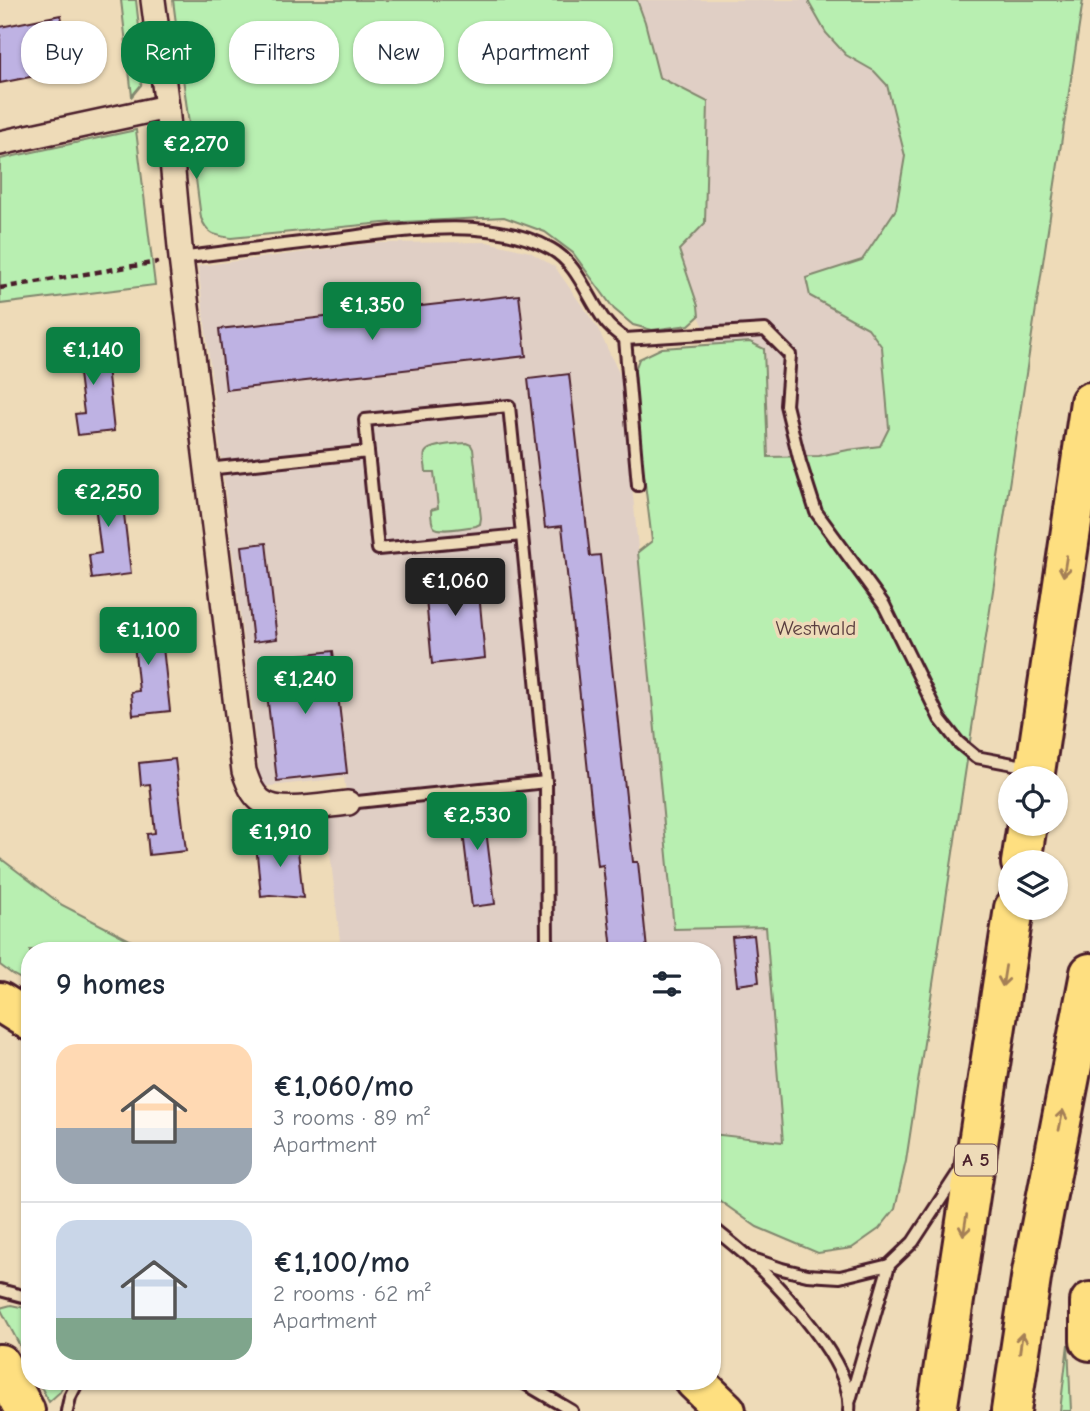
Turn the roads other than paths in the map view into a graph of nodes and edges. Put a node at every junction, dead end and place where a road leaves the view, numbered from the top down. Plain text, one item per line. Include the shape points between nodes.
1 (153, 0) edge
2 (167, 107) junction
3 (0, 143) edge
4 (181, 258) junction
5 (625, 339) junction
6 (1090, 402) edge
7 (368, 452) junction
8 (207, 469) junction
9 (638, 485) dead end
10 (522, 535) junction
11 (1009, 766) edge
12 (1035, 766) edge
13 (546, 782) junction
14 (348, 803) joint
15 (1012, 920) edge
16 (547, 942) edge
17 (1090, 973) edge
18 (0, 1002) edge
19 (21, 1015) edge
20 (978, 1143) junction
21 (721, 1234) edge
22 (750, 1258) junction
23 (889, 1265) junction
24 (0, 1290) edge
25 (21, 1296) edge
26 (1090, 1302) edge
27 (1090, 1341) edge
28 (0, 1364) edge
29 (74, 1390) edge
30 (536, 1390) edge
31 (704, 1390) edge
32 (849, 1407) edge
33 (25, 1411) edge
34 (67, 1411) edge
35 (572, 1411) edge
36 (726, 1411) edge
37 (937, 1411) edge
38 (1011, 1411) edge

1 - 2 street
2 - 3 street
2 - 4 street
4 - 5 lane via 401,231 487,229 510,233 552,249 566,260 606,322
4 - 8 street
5 - 9 lane
5 - 11 lane via 765,330 790,355 786,405 816,512 884,605 940,719 976,757
6 -> 12 highway
7 - 8 lane
7 - 10 lane via 377,549
7 - 10 lane via 365,420 509,406
8 - 14 street via 244,771 250,788 261,802 276,807
10 - 13 lane
13 - 14 lane
13 - 16 lane
15 -> 20 highway, A 5
38 -> 17 highway via 1031,1272
18 - 19 highway
20 - 23 lane via 913,1242
20 -> 37 highway, A 5
21 - 22 lane
22 - 23 lane via 807,1275 841,1277
22 - 32 lane via 826,1346 841,1374
23 - 32 lane
24 - 25 lane
26 - 27 highway
28 - 33 highway
29 - 34 lane
30 - 35 lane
31 - 36 highway

